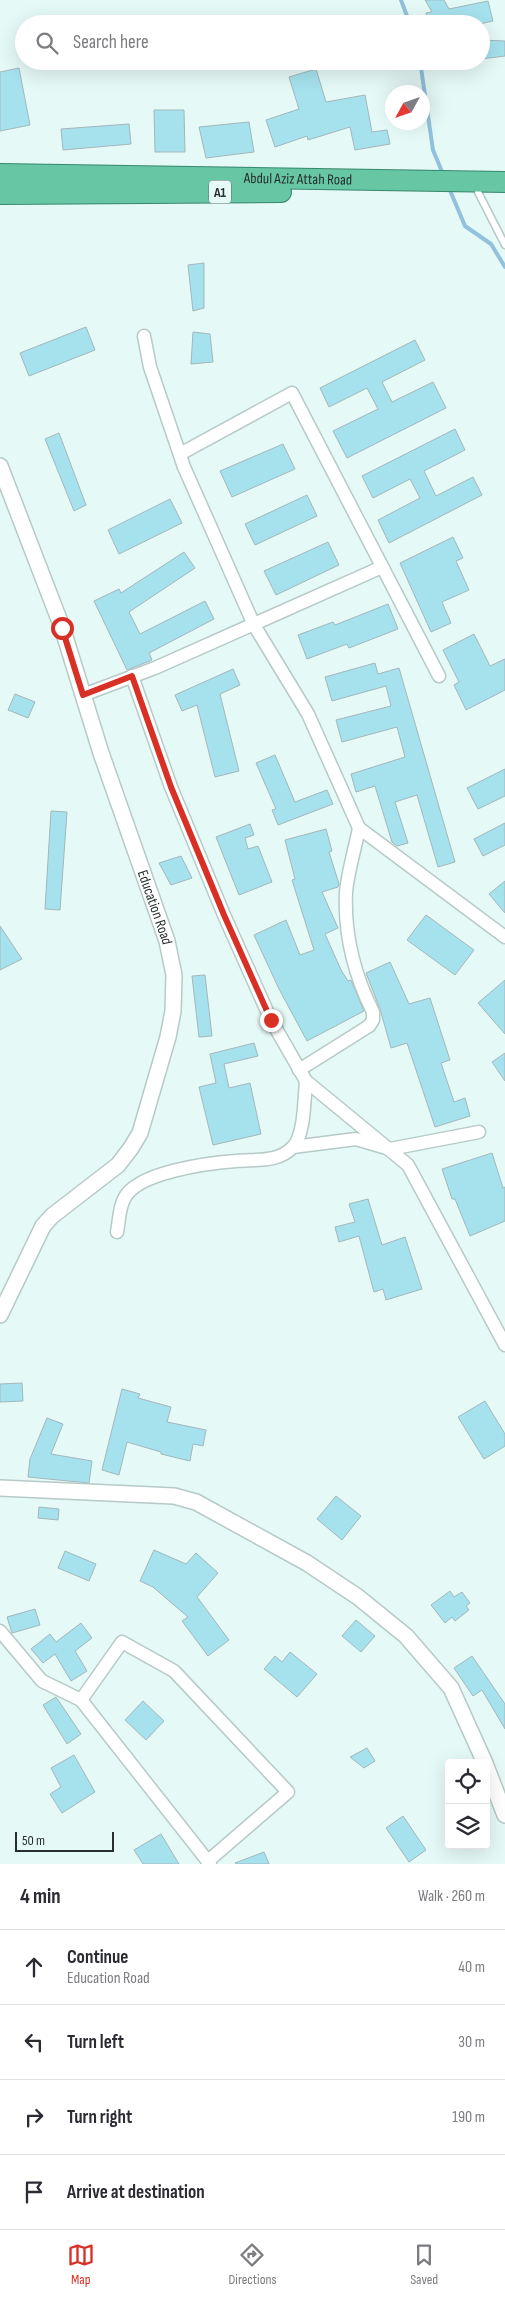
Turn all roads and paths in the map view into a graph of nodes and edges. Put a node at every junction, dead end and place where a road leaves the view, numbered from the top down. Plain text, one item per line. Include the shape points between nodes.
1 (0, 174) edge
2 (505, 182) edge
3 (447, 186) junction
4 (478, 192) junction
5 (505, 192) edge
6 (0, 194) edge
7 (503, 236) edge
8 (505, 245) edge
9 (144, 336) dead end
10 (180, 454) junction
11 (0, 466) edge
12 (382, 567) junction
13 (254, 625) junction
14 (132, 676) junction
15 (439, 676) dead end
16 (83, 695) junction
17 (359, 828) junction
18 (505, 937) edge
19 (299, 1070) junction
20 (306, 1081) junction
21 (478, 1132) dead end
22 (293, 1148) junction
23 (390, 1149) junction
24 (117, 1232) dead end
25 (0, 1315) edge
26 (505, 1345) edge
27 (0, 1488) edge
28 (0, 1631) edge
29 (80, 1700) junction
30 (484, 1759) edge
31 (490, 1775) edge
32 (505, 1815) edge
33 (209, 1862) edge

1 - 3 highway, Abdul Aziz Attah Road / A1
2 - 3 highway, Abdul Aziz Attah Road / A1
3 - 4 highway, Abdul Aziz Attah Road / A1
3 - 6 highway, Abdul Aziz Attah Road / A1
4 - 5 highway, Abdul Aziz Attah Road / A1
4 - 7 lane
7 - 8 lane
9 - 10 street via 150,368
10 - 12 street via 292,393
10 - 13 street
11 - 16 street, Education Road via 62,628
12 - 13 street
12 - 15 street
13 - 14 street
13 - 17 street via 308,714
14 - 16 street
14 - 19 street via 171,787 224,915 271,1020
16 - 25 street, Education Road via 167,941 174,975 173,1011 136,1141 118,1164 43,1226
17 - 18 street
17 - 19 street via 346,891 346,924 351,958 373,1012 373,1020 369,1026
19 - 20 street
20 - 22 street via 300,1136
20 - 23 street
21 - 23 street
22 - 23 street via 356,1139
22 - 24 street via 275,1159 209,1164 147,1178 124,1198
23 - 26 street via 408,1165 420,1184
27 - 30 street via 174,1496 196,1502 307,1563 358,1597 406,1636 450,1688
28 - 29 street via 42,1682
29 - 33 street
29 - 33 street via 122,1642 174,1671 288,1792
31 - 32 street

